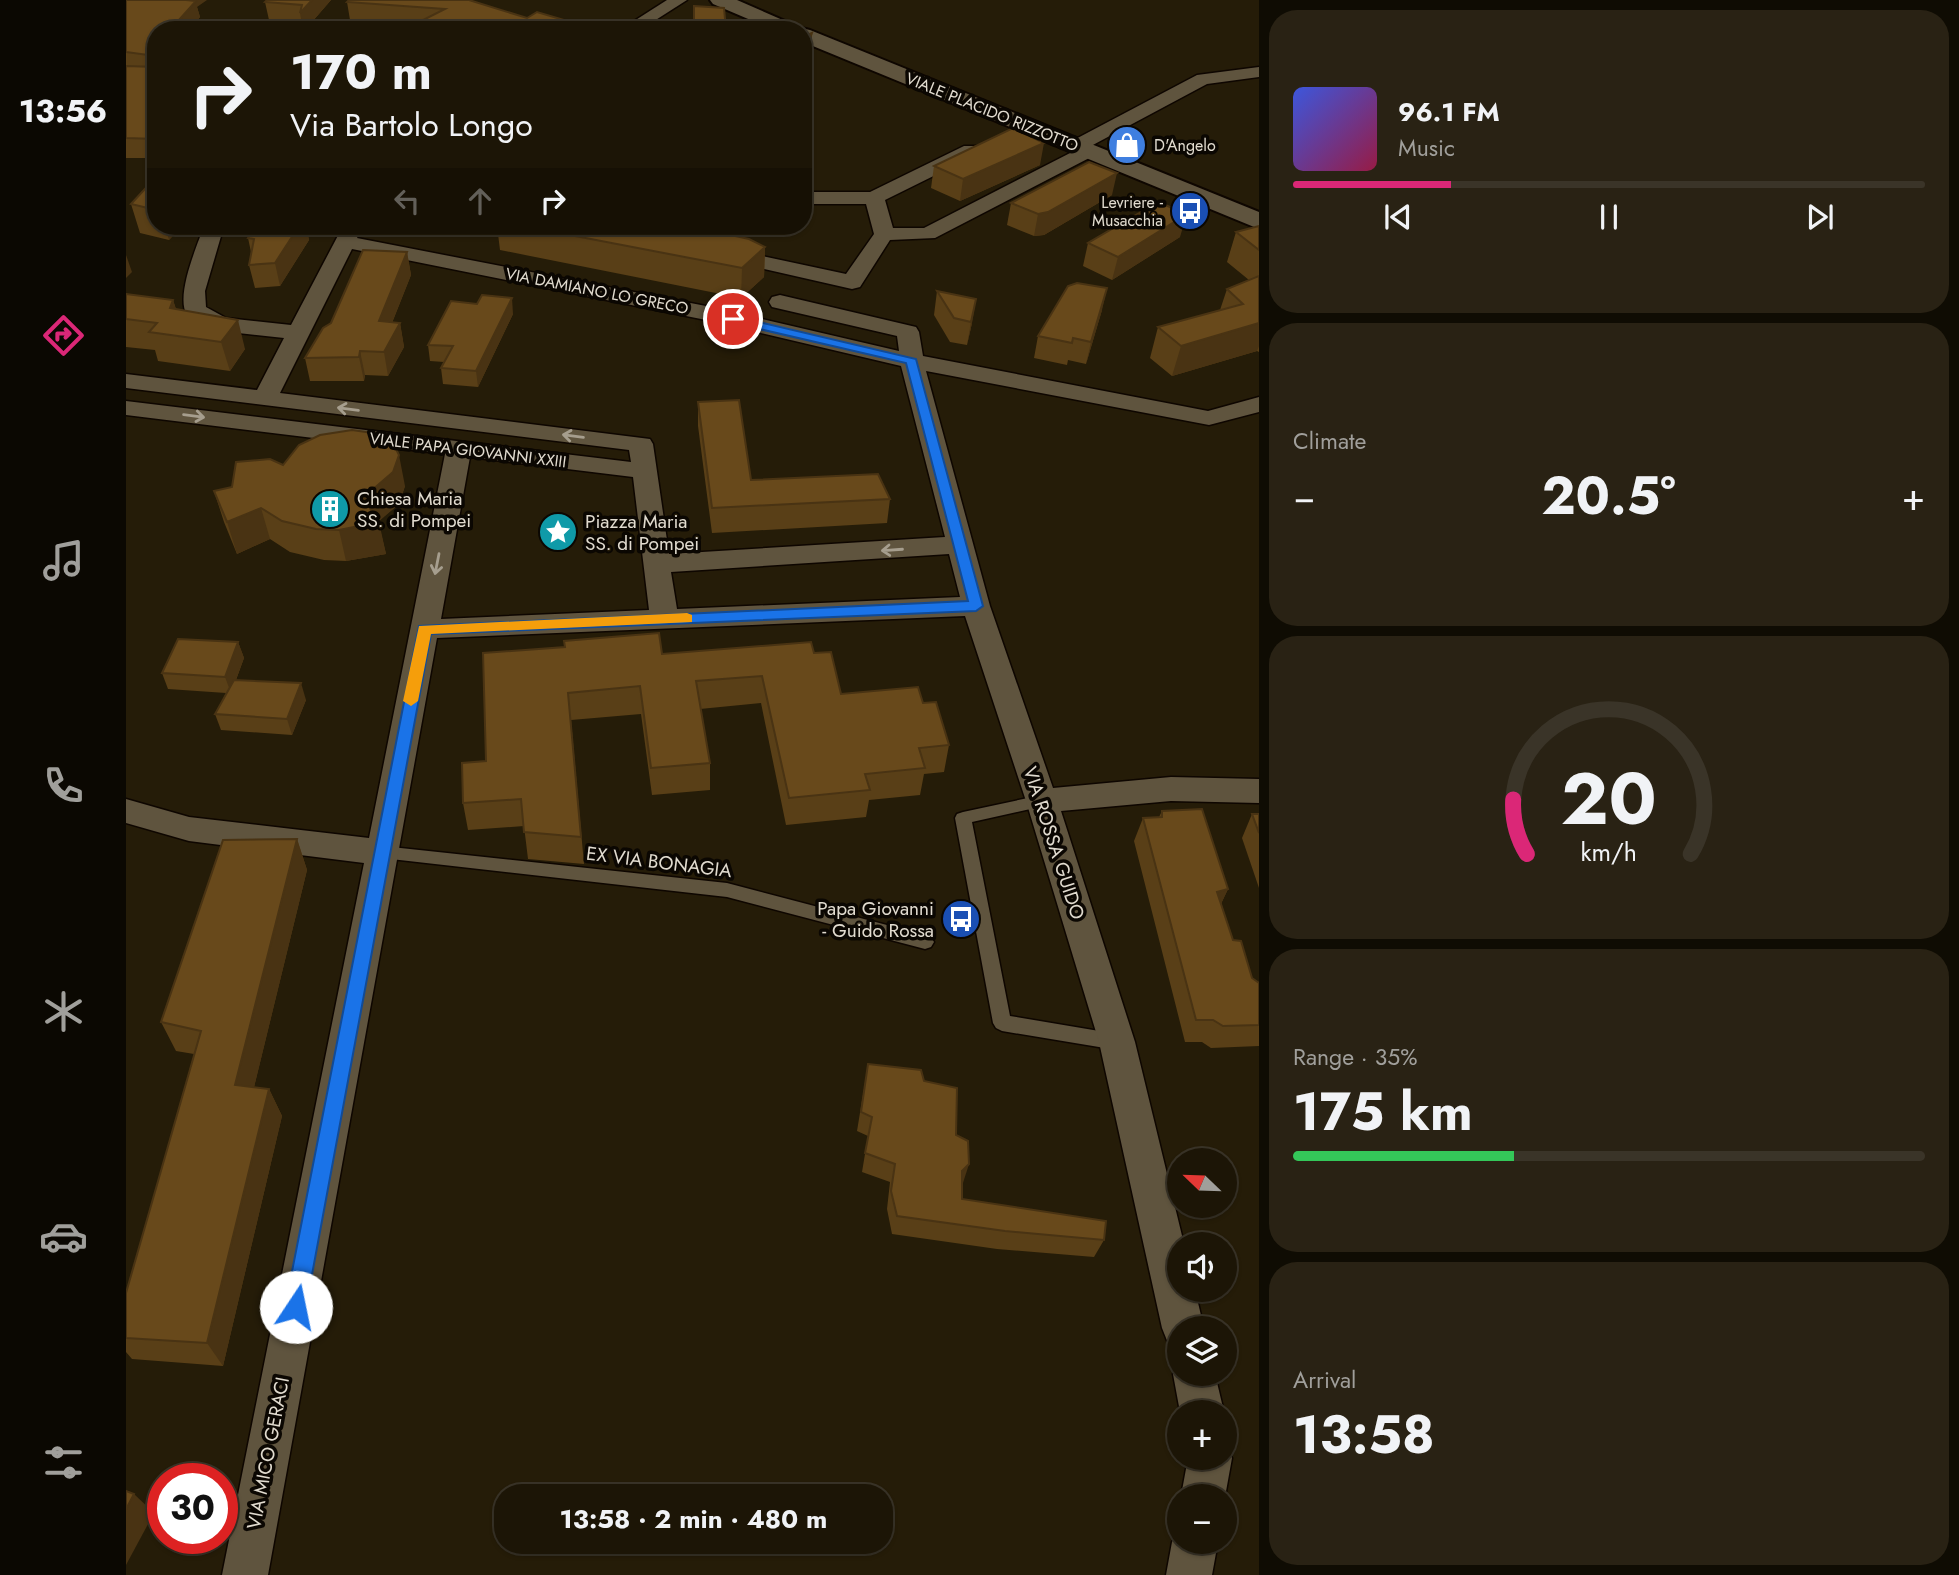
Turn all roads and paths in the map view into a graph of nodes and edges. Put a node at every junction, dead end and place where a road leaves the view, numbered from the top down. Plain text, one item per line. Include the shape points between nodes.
1 (678, 0) edge
2 (720, 0) edge
3 (643, 21) edge
4 (770, 21) edge
5 (812, 38) edge
6 (1259, 72) edge
7 (1023, 125) junction
8 (1082, 149) junction
9 (812, 198) edge
10 (874, 198) junction
11 (1259, 221) edge
12 (884, 234) junction
13 (211, 235) edge
14 (349, 235) edge
15 (355, 235) edge
16 (708, 250) edge
17 (780, 302) dead end
18 (300, 333) junction
19 (912, 361) junction
20 (126, 382) edge
21 (265, 398) junction
22 (1259, 404) edge
23 (126, 408) edge
24 (1209, 418) junction
25 (1259, 423) edge
26 (459, 449) junction
27 (643, 471) junction
28 (960, 545) junction
29 (656, 564) junction
30 (976, 606) junction
31 (664, 619) junction
32 (425, 629) junction
33 (1259, 791) edge
34 (1042, 801) junction
35 (126, 811) edge
36 (382, 852) junction
37 (925, 942) dead end
38 (1117, 1042) junction
39 (1180, 1316) edge
40 (1193, 1554) edge
41 (245, 1575) edge
42 (1189, 1575) edge

1 - 3 street
2 - 4 street
5 - 7 street, VIALE PLACIDO RIZZOTTO
6 - 8 street via 1203,79
7 - 8 street, VIALE PLACIDO RIZZOTTO
7 - 10 street
8 - 11 street, VIALE PLACIDO RIZZOTTO
8 - 12 street via 928,234
9 - 10 street
10 - 12 street
12 - 16 street via 852,282
13 - 18 street via 194,291 195,310 220,324
14 - 18 street
15 - 19 street, VIA DAMIANO LO GRECO
17 - 19 street, VIA ROSSA GUIDO via 908,332
18 - 21 street
19 - 24 street, VIA DAMIANO LO GRECO
19 - 28 street, VIA ROSSA GUIDO
20 - 21 street, VIALE PAPA GIOVANNI XXIII
27 -> 21 street, VIALE PAPA GIOVANNI XXIII via 641,444
22 - 24 street, VIA DAMIANO LO GRECO
23 -> 26 street, VIALE PAPA GIOVANNI XXIII
24 - 25 street
26 - 27 street, VIALE PAPA GIOVANNI XXIII
26 -> 32 street, VIA MICO GERACI
27 - 29 street
28 -> 29 street
28 - 30 street, VIA ROSSA GUIDO
29 - 31 street
30 - 31 street
30 - 34 street, VIA ROSSA GUIDO
31 - 32 street
32 - 36 street, VIA MICO GERACI
33 - 34 street via 1171,789
34 - 38 street, VIA ROSSA GUIDO
34 - 38 lane via 963,818 1002,1023
35 - 36 street via 189,829
36 - 37 lane, EX VIA BONAGIA via 727,890
36 - 41 street, VIA MICO GERACI
38 - 39 street, VIA ROSSA GUIDO
40 - 42 street

